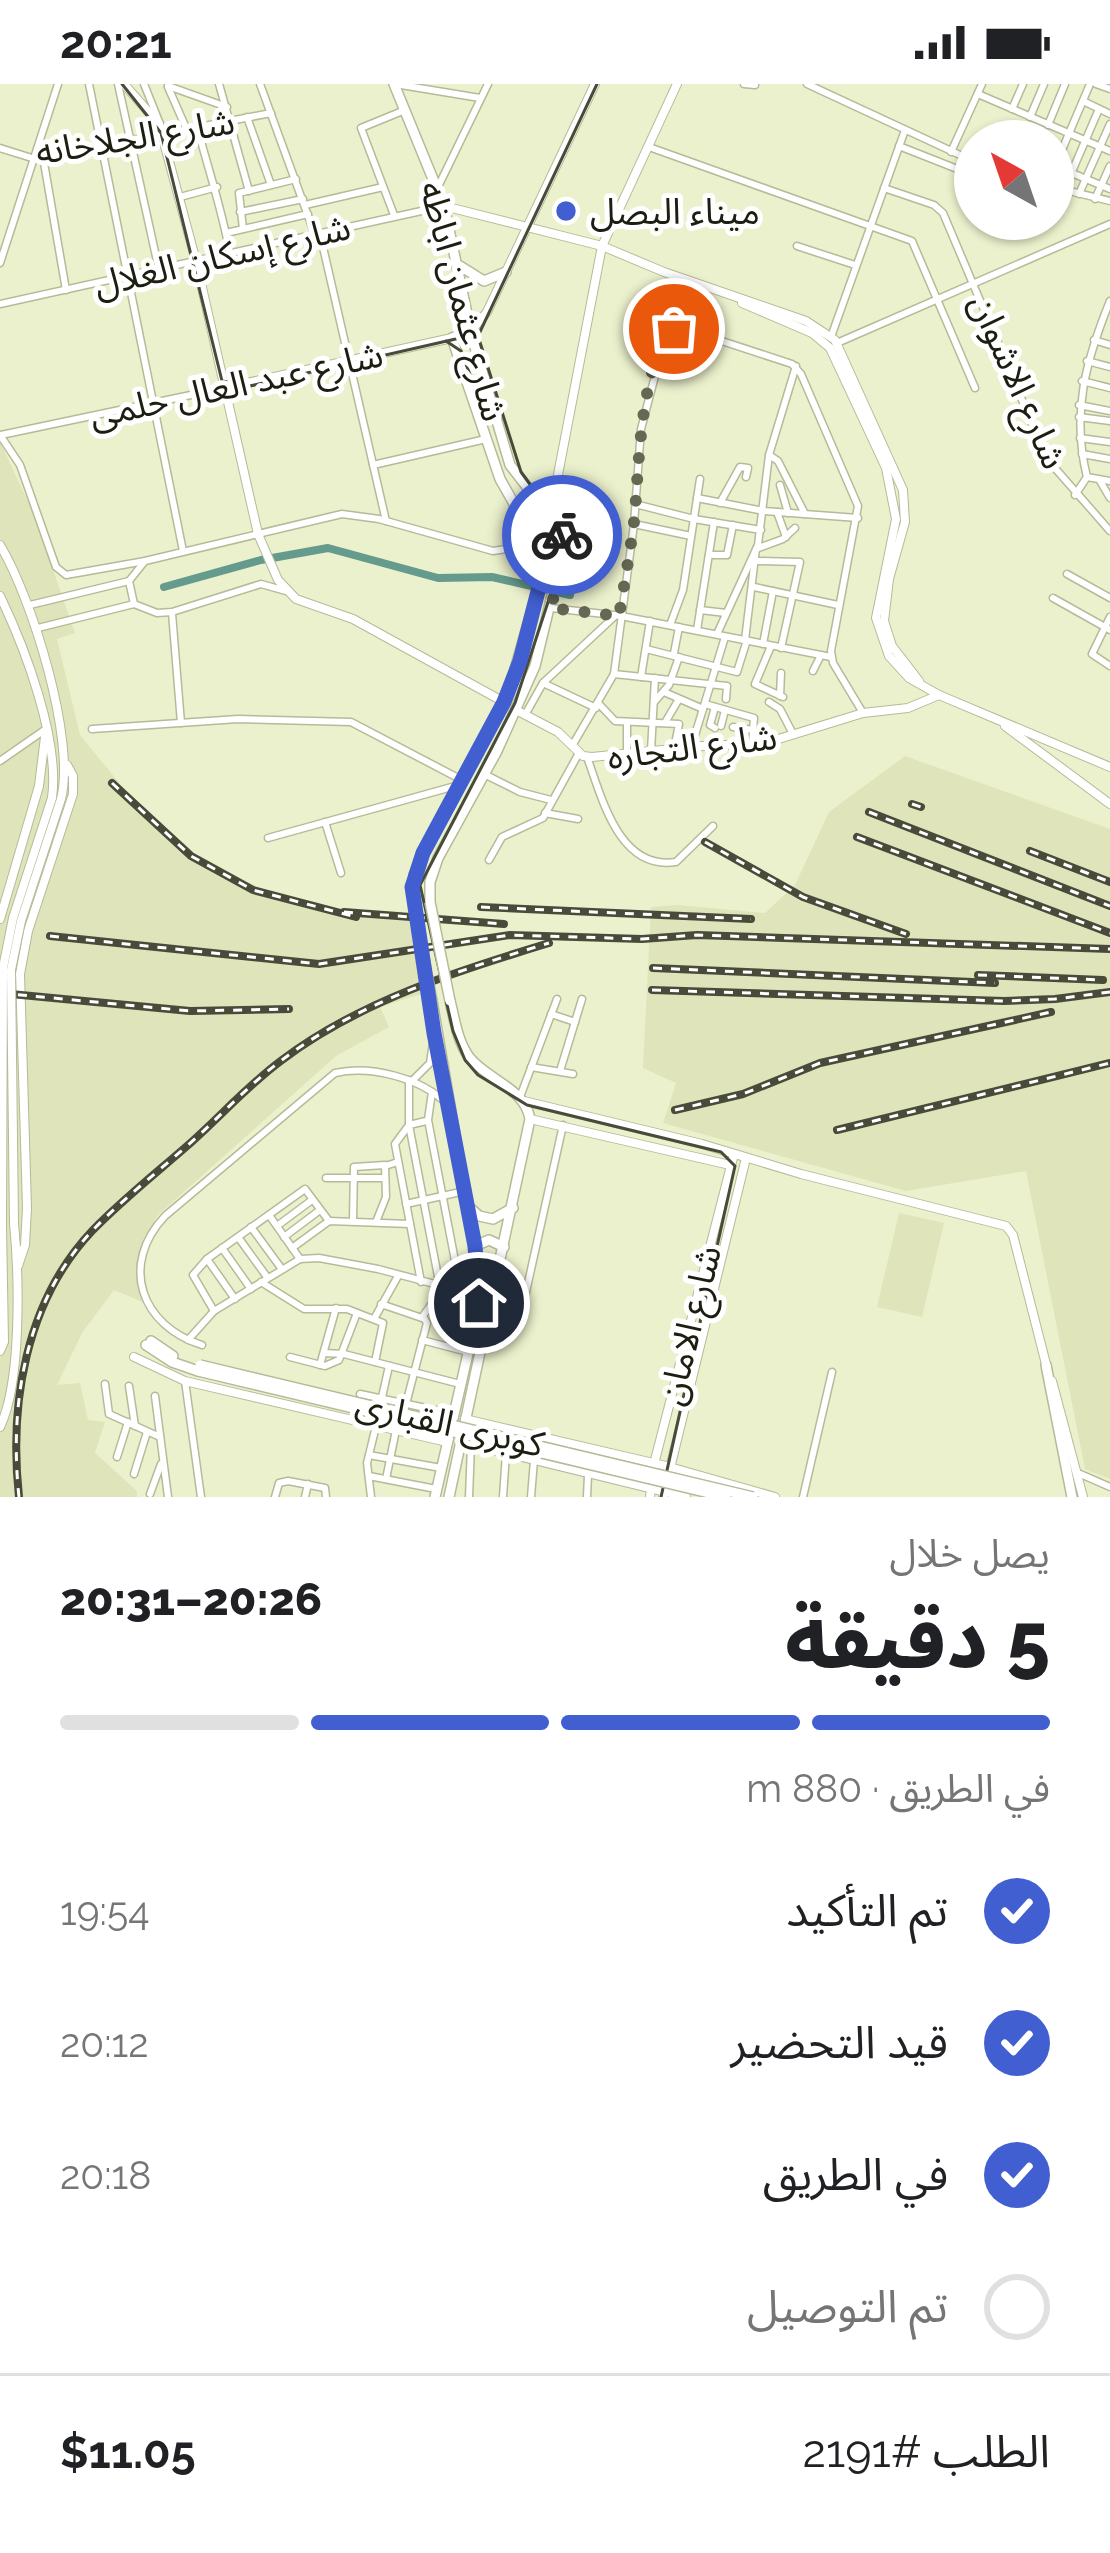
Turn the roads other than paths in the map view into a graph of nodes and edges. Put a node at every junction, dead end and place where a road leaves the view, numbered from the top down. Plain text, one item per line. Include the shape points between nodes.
1 (58, 84) edge
2 (89, 84) edge
3 (121, 84) edge
4 (144, 84) edge
5 (219, 84) edge
6 (260, 84) edge
7 (395, 84) edge
8 (488, 84) edge
9 (595, 84) edge
10 (677, 84) edge
11 (744, 84) edge
12 (806, 84) edge
13 (982, 84) edge
14 (1023, 84) edge
15 (1044, 84) edge
16 (1065, 84) edge
17 (1093, 84) edge
18 (167, 85) edge
19 (755, 85) edge
20 (1110, 89) edge
21 (978, 94) junction
22 (480, 98) junction
23 (1083, 101) junction
24 (227, 107) junction
25 (1012, 109) junction
26 (1099, 109) junction
27 (405, 110) junction
28 (271, 113) junction
29 (1110, 114) edge
30 (247, 117) junction
31 (1030, 117) junction
32 (232, 120) junction
33 (1037, 120) edge
34 (1050, 120) edge
35 (1074, 122) edge
36 (1110, 124) edge
37 (197, 126) junction
38 (186, 128) junction
39 (905, 130) junction
40 (162, 133) junction
41 (1074, 136) edge
42 (132, 139) junction
43 (1085, 141) junction
44 (103, 145) junction
45 (899, 146) junction
46 (649, 147) junction
47 (1100, 147) junction
48 (0, 148) edge
49 (1110, 151) edge
50 (951, 152) junction
51 (954, 153) edge
52 (39, 158) junction
53 (1074, 166) edge
54 (1110, 166) edge
55 (954, 168) edge
56 (1074, 174) edge
57 (296, 179) junction
58 (1086, 179) junction
59 (271, 185) junction
60 (382, 187) junction
61 (1106, 187) edge
62 (217, 188) junction
63 (884, 188) junction
64 (437, 189) junction
65 (249, 190) junction
66 (1074, 193) edge
67 (1079, 194) junction
68 (180, 197) junction
69 (1095, 199) junction
70 (1110, 201) edge
71 (306, 206) junction
72 (444, 206) junction
73 (240, 212) junction
74 (394, 217) junction
75 (1110, 224) edge
76 (530, 225) junction
77 (870, 226) junction
78 (243, 229) junction
79 (226, 233) junction
80 (318, 234) junction
81 (602, 246) junction
82 (797, 246) dead end
83 (230, 254) junction
84 (196, 261) junction
85 (0, 263) edge
86 (458, 263) junction
87 (855, 265) junction
88 (159, 270) junction
89 (506, 272) junction
90 (130, 277) junction
91 (974, 282) junction
92 (66, 290) junction
93 (725, 294) junction
94 (938, 296) junction
95 (1110, 301) edge
96 (0, 304) edge
97 (1107, 314) edge
98 (471, 331) junction
99 (452, 338) junction
100 (834, 340) junction
101 (1094, 340) junction
102 (1110, 345) edge
103 (350, 360) junction
104 (1088, 362) junction
105 (796, 366) junction
106 (1110, 368) edge
107 (1082, 381) junction
108 (224, 388) junction
109 (975, 388) dead end
110 (1110, 388) edge
111 (153, 403) junction
112 (1079, 405) junction
113 (1110, 411) edge
114 (1079, 417) junction
115 (1110, 421) edge
116 (0, 435) edge
117 (1080, 438) junction
118 (486, 439) junction
119 (1110, 442) edge
120 (1082, 454) junction
121 (769, 455) junction
122 (1110, 459) edge
123 (373, 465) junction
124 (746, 477) dead end
125 (1087, 477) junction
126 (700, 479) dead end
127 (1100, 479) junction
128 (1110, 481) edge
129 (780, 485) dead end
130 (1075, 495) junction
131 (697, 498) junction
132 (1110, 498) edge
133 (720, 503) junction
134 (635, 504) junction
135 (545, 510) junction
136 (668, 510) junction
137 (764, 511) junction
138 (777, 512) junction
139 (788, 513) junction
140 (805, 514) junction
141 (858, 518) junction
142 (694, 520) junction
143 (386, 521) junction
144 (714, 522) junction
145 (634, 524) junction
146 (733, 525) junction
147 (527, 528) junction
148 (795, 528) dead end
149 (663, 530) junction
150 (761, 530) junction
151 (1110, 531) edge
152 (258, 534) junction
153 (692, 536) junction
154 (786, 537) junction
155 (0, 545) edge
156 (757, 549) junction
157 (183, 551) junction
158 (710, 555) junction
159 (145, 561) junction
160 (758, 561) junction
161 (1066, 574) dead end
162 (128, 580) junction
163 (754, 587) junction
164 (286, 591) junction
165 (773, 591) junction
166 (793, 595) junction
167 (0, 596) edge
168 (1053, 598) dead end
169 (1110, 598) edge
170 (134, 604) junction
171 (30, 605) junction
172 (838, 605) junction
173 (551, 608) junction
174 (700, 610) junction
175 (172, 612) junction
176 (726, 613) junction
177 (618, 616) junction
178 (1110, 617) edge
179 (650, 621) junction
180 (675, 626) junction
181 (38, 628) junction
182 (1107, 628) edge
183 (697, 630) junction
184 (721, 635) junction
185 (746, 640) junction
186 (767, 645) junction
187 (781, 648) junction
188 (646, 649) junction
189 (676, 655) junction
190 (821, 656) junction
191 (831, 657) junction
192 (1110, 666) edge
193 (717, 667) junction
194 (813, 671) dead end
195 (781, 673) dead end
196 (614, 674) junction
197 (641, 677) junction
198 (655, 678) junction
199 (671, 680) junction
200 (919, 681) junction
201 (543, 683) junction
202 (711, 684) junction
203 (664, 692) junction
204 (939, 695) junction
205 (679, 699) junction
206 (726, 699) dead end
207 (504, 702) junction
208 (769, 702) dead end
209 (653, 704) junction
210 (597, 706) junction
211 (704, 706) junction
212 (715, 707) junction
213 (724, 710) junction
214 (521, 712) junction
215 (863, 713) junction
216 (994, 718) junction
217 (651, 719) junction
218 (627, 721) junction
219 (666, 721) junction
220 (181, 723) junction
221 (733, 727) dead end
222 (46, 729) junction
223 (92, 729) dead end
224 (754, 730) junction
225 (793, 734) junction
226 (752, 746) junction
227 (691, 748) junction
228 (674, 749) junction
229 (651, 751) junction
230 (579, 752) junction
231 (628, 754) junction
232 (0, 760) edge
233 (67, 765) junction
234 (1110, 767) edge
235 (484, 774) junction
236 (460, 783) junction
237 (56, 798) junction
238 (550, 800) junction
239 (1110, 804) edge
240 (545, 813) junction
241 (578, 819) dead end
242 (325, 822) junction
243 (712, 826) dead end
244 (268, 838) dead end
245 (489, 860) dead end
246 (341, 873) dead end
247 (0, 919) edge
248 (557, 999) dead end
249 (582, 999) dead end
250 (551, 1014) junction
251 (574, 1022) junction
252 (434, 1033) junction
253 (531, 1067) junction
254 (560, 1071) junction
255 (573, 1073) dead end
256 (411, 1081) junction
257 (432, 1091) junction
258 (522, 1099) junction
259 (447, 1104) junction
260 (530, 1119) junction
261 (428, 1120) junction
262 (410, 1125) junction
263 (563, 1125) junction
264 (734, 1154) junction
265 (746, 1158) junction
266 (398, 1162) junction
267 (385, 1165) junction
268 (730, 1165) junction
269 (326, 1178) dead end
270 (385, 1178) junction
271 (354, 1180) junction
272 (465, 1191) junction
273 (386, 1197) junction
274 (443, 1197) junction
275 (314, 1198) junction
276 (405, 1200) junction
277 (422, 1201) junction
278 (468, 1206) junction
279 (513, 1208) junction
280 (321, 1209) junction
281 (269, 1215) junction
282 (353, 1220) junction
283 (329, 1221) junction
284 (376, 1222) junction
285 (2, 1224) edge
286 (410, 1224) junction
287 (277, 1226) junction
288 (251, 1227) junction
289 (238, 1237) junction
290 (284, 1237) junction
291 (475, 1246) junction
292 (504, 1247) junction
293 (222, 1248) junction
294 (292, 1248) junction
295 (299, 1258) junction
296 (207, 1259) junction
297 (3, 1263) edge
298 (18, 1266) junction
299 (281, 1268) junction
300 (399, 1276) junction
301 (264, 1280) junction
302 (421, 1282) junction
303 (439, 1287) junction
304 (251, 1289) junction
305 (461, 1292) junction
306 (479, 1297) junction
307 (236, 1299) junction
308 (524, 1301) dead end
309 (381, 1304) junction
310 (336, 1309) junction
311 (309, 1310) junction
312 (214, 1311) junction
313 (357, 1312) junction
314 (422, 1318) junction
315 (374, 1319) junction
316 (333, 1321) junction
317 (188, 1340) junction
318 (422, 1340) junction
319 (149, 1343) dead end
320 (202, 1345) dead end
321 (0, 1351) edge
322 (468, 1352) junction
323 (324, 1353) junction
324 (344, 1354) junction
325 (134, 1357) dead end
326 (290, 1357) dead end
327 (375, 1362) junction
328 (1046, 1364) junction
329 (320, 1365) junction
330 (389, 1366) junction
331 (199, 1368) junction
332 (414, 1372) junction
333 (832, 1372) dead end
334 (185, 1382) junction
335 (105, 1384) dead end
336 (461, 1384) junction
337 (129, 1386) dead end
338 (360, 1394) dead end
339 (155, 1396) dead end
340 (382, 1399) junction
341 (406, 1404) junction
342 (459, 1416) junction
343 (131, 1424) junction
344 (376, 1426) junction
345 (0, 1427) edge
346 (396, 1430) junction
347 (148, 1432) junction
348 (160, 1437) junction
349 (447, 1442) junction
350 (466, 1443) junction
351 (506, 1453) junction
352 (368, 1455) junction
353 (117, 1457) dead end
354 (163, 1459) junction
355 (390, 1459) junction
356 (534, 1460) junction
357 (654, 1464) junction
358 (670, 1467) junction
359 (441, 1468) junction
360 (1078, 1473) junction
361 (134, 1474) dead end
362 (588, 1474) junction
363 (369, 1476) junction
364 (386, 1479) junction
365 (296, 1482) junction
366 (308, 1484) junction
367 (1110, 1487) edge
368 (323, 1493) edge
369 (436, 1493) edge
370 (651, 1493) edge
371 (150, 1494) edge
372 (663, 1494) edge
373 (168, 1497) edge
374 (201, 1497) edge
375 (274, 1497) edge
376 (292, 1497) edge
377 (305, 1497) edge
378 (371, 1497) edge
379 (449, 1497) edge
380 (469, 1497) edge
381 (503, 1497) edge
382 (531, 1497) edge
383 (586, 1497) edge
384 (686, 1497) edge
385 (726, 1497) edge
386 (753, 1497) edge
387 (775, 1497) edge
388 (803, 1497) edge
389 (1072, 1497) edge
390 (1083, 1497) edge

1 - 52 street
2 - 44 street
3 - 40 street
3 - 42 street
4 - 40 street
5 - 24 street
6 - 28 street
7 - 22 street
7 - 27 main road, شارع عثمان اباظه
8 - 22 street
9 - 76 street
10 - 46 street
11 - 19 street
12 - 39 street
13 - 21 street
14 - 25 street
15 - 31 street
16 - 34 street
17 - 20 street
17 - 23 street
18 - 24 street
18 - 38 street
21 - 25 street
21 - 50 street
22 - 64 street
23 - 26 street
23 - 35 street
24 - 32 street
25 - 31 street
26 - 29 street
26 - 43 street
27 - 60 street via 361,128
27 - 64 main road, شارع عثمان اباظه
28 - 30 street, شارع الجلاخانه
28 - 57 street
30 - 32 street, شارع الجلاخانه
30 - 59 street
31 - 33 street
32 - 37 street, شارع الجلاخانه
32 - 65 street
36 - 47 street
37 - 38 street, شارع الجلاخانه
37 - 62 street
38 - 40 street, شارع الجلاخانه
39 - 45 street
39 - 50 street
40 - 42 street, شارع الجلاخانه
40 - 68 street
41 - 43 street
42 - 44 street, شارع الجلاخانه
42 - 88 street
43 - 47 street
43 - 53 street
44 - 52 street, شارع الجلاخانه
44 - 90 street
45 - 55 street
45 - 63 street
46 - 77 street
46 - 81 street
47 - 49 street
47 - 58 street
48 - 52 street, شارع الجلاخانه
50 - 51 street
52 - 85 street
52 - 92 street
54 - 61 street
56 - 58 street
57 - 59 street
57 - 71 street
58 - 61 street
58 - 67 street
59 - 65 street
60 - 71 street
60 - 74 street
61 - 69 street
62 - 68 street
62 - 79 street
63 - 77 street
63 - 91 street, شارع الاشوان via 940,209
64 - 72 main road, شارع عثمان اباظه
65 - 73 street via 237,196
66 - 67 street
67 - 69 street
68 - 84 street
69 - 70 street
71 - 73 street
71 - 78 street
71 - 80 street
72 - 74 street, شارع إسكان الغلال
72 - 76 street
72 - 86 main road, شارع عثمان اباظه
73 - 78 street
74 - 80 street, شارع إسكان الغلال
75 - 91 street
76 - 81 street
76 - 89 street
77 - 87 street
77 - 94 street via 912,241
78 - 79 street
79 - 83 street
80 - 83 street, شارع إسكان الغلال
80 - 103 street
81 - 93 street
81 - 135 street
82 - 87 street
83 - 84 street, شارع إسكان الغلال
84 - 88 street, شارع إسكان الغلال
84 - 108 street
86 - 89 main road via 484,281
86 - 98 main road, شارع عثمان اباظه
87 - 100 street
88 - 90 street, شارع إسكان الغلال
89 - 98 street
90 - 92 street, شارع إسكان الغلال
90 - 111 street
91 - 94 street
91 - 130 street, شارع الاشوان via 1043,452
92 - 96 street, شارع إسكان الغلال
93 - 100 street via 806,321
93 - 200 street via 812,333 839,363 897,509 877,628 889,656
94 - 100 street
94 - 109 street
95 - 97 street
97 - 101 street
98 - 99 main road, شارع عبد العال حلمى
98 - 135 main road, شارع عثمان اباظه via 510,465
99 - 103 street, شارع عبد العال حلمى
99 - 118 main road, شارع عثمان اباظه
100 - 200 street via 903,490 905,522 884,622
101 - 102 street
101 - 104 street
103 - 108 street, شارع عبد العال حلمى
103 - 123 street
104 - 106 street
104 - 107 street
105 - 121 street
105 - 134 street via 674,329 643,415
105 - 141 street via 854,490
107 - 110 street
107 - 112 street
108 - 111 street, شارع عبد العال حلمى
108 - 152 street
111 - 116 street, شارع عبد العال حلمى
111 - 157 street
112 - 113 street
112 - 114 street
114 - 115 street
114 - 117 street
116 - 159 street via 20,465 58,571
117 - 119 street
117 - 120 street
118 - 123 street
118 - 147 main road, شارع عثمان اباظه
120 - 122 street
120 - 125 street
121 - 137 street
121 - 140 street
123 - 143 street
124 - 133 street via 742,466
125 - 127 street
125 - 130 street
126 - 131 street
127 - 128 street
127 - 132 street
129 - 139 street
130 - 151 street, شارع الاشوان
131 - 133 street
131 - 142 street
133 - 137 street
134 - 136 street
134 - 145 street
135 - 147 street
135 - 173 main road via 562,535
136 - 142 street
136 - 149 street
137 - 138 street
137 - 150 street
138 - 139 street
138 - 154 street
139 - 140 street
140 - 141 street
141 - 172 street
142 - 144 street
142 - 153 street
143 - 147 street via 493,550 506,549
143 - 152 street via 343,514
144 - 146 street
144 - 158 street
145 - 149 street
145 - 177 street
146 - 150 street
146 - 158 street via 728,555
147 - 207 main road, شارع عثمان اباظه via 543,572
148 - 154 street
149 - 153 street
150 - 156 street
152 - 157 street
152 - 164 street
153 - 180 street
154 - 156 street
155 - 171 street
156 - 160 street
156 - 176 street
157 - 159 street
158 - 174 street
159 - 162 street
160 - 163 street
160 - 166 street via 798,561
161 - 169 street
162 - 170 street
162 - 171 street
163 - 165 street
163 - 185 street
164 - 175 street via 261,584
164 - 207 street
165 - 166 street
165 - 186 street
166 - 172 street
166 - 187 street
167 - 222 street
168 - 182 street
170 - 175 street
170 - 181 street
171 - 181 street
172 - 191 street
173 - 177 street
173 - 214 main road
174 - 176 street
174 - 183 street
175 - 220 street
176 - 184 street
177 - 179 street
177 - 196 street
177 - 201 street
178 - 182 street
179 - 180 street
179 - 188 street
180 - 183 street
180 - 189 street
181 - 233 street
182 - 192 street via 1092,654
183 - 184 street
184 - 185 street
184 - 193 street
185 - 186 street
185 - 193 street via 739,672
186 - 187 street
186 - 195 street via 755,684 781,696
187 - 190 street
188 - 189 street
188 - 197 street
189 - 193 street
189 - 199 street
190 - 191 street
190 - 194 street
191 - 215 street
193 - 202 street
196 - 197 street
196 - 210 street
197 - 198 street
198 - 199 street
198 - 209 street
199 - 202 street
199 - 203 street
200 - 204 street
201 - 210 street
201 - 214 street
202 - 206 street via 728,687
202 - 211 street
203 - 205 street
203 - 209 street
204 - 215 street, شارع التجاره
204 - 216 street
205 - 211 street
205 - 219 street
207 - 236 main road
208 - 225 street
209 - 217 street
210 - 218 street
210 - 230 street
211 - 212 street
211 - 227 street
212 - 213 street
212 - 213 street via 710,724 718,727
213 - 224 street via 754,718
214 - 230 street, شارع التجاره
214 - 235 main road
215 - 225 street, شارع التجاره
216 - 234 street
216 - 239 street
217 - 218 street
217 - 219 street
217 - 229 street
218 - 231 street
219 - 228 street via 681,727
220 - 223 street
220 - 236 street via 351,722
221 - 224 street
222 - 232 street
222 - 237 street
222 - 247 street via 40,786
224 - 226 street
225 - 226 street, شارع التجاره
226 - 227 street, شارع التجاره
227 - 228 street, شارع التجاره
228 - 229 street, شارع التجاره
229 - 231 street, شارع التجاره
230 - 231 street, شارع التجاره
230 - 238 street
230 - 243 street via 614,831 652,860 676,862
233 - 237 street
233 - 298 street via 73,794 20,974 28,1208
235 - 238 street
235 - 258 main road, bridge via 433,871 430,902 470,1058
236 - 242 street
236 - 252 main road, bridge via 418,864 413,899
237 - 285 street, bridge via 2,968
237 - 298 street, bridge via 11,970
238 - 240 street
240 - 241 street
240 - 245 street via 502,837
242 - 244 street
242 - 246 street
248 - 250 street
249 - 251 street
250 - 251 street
250 - 253 street
251 - 254 street
252 - 256 street via 430,1063
252 - 259 main road
253 - 254 street
253 - 258 street
254 - 255 street
256 - 257 street
256 - 262 street
256 - 317 street via 356,1070 328,1076 157,1225 142,1256 146,1297 161,1324
257 - 259 street
257 - 261 street
258 - 260 main road
258 - 264 street
259 - 272 main road
260 - 263 street
260 - 279 main road
261 - 262 street
261 - 274 street
262 - 266 street via 395,1142
262 - 277 street
263 - 268 street
263 - 308 street
264 - 265 street
264 - 268 street, شارع الامان
265 - 328 street via 1006,1226
265 - 358 street, شارع الامان
266 - 267 street
266 - 276 street
267 - 270 street
267 - 271 street via 357,1165
268 - 357 street, شارع الامان
269 - 271 street
270 - 271 street
270 - 273 street
271 - 282 street
272 - 274 street
272 - 278 main road
273 - 276 street
273 - 284 street
274 - 277 street
274 - 305 street
275 - 280 street
275 - 281 street via 304,1189
275 - 287 street
276 - 277 street
276 - 286 street
277 - 303 street
278 - 279 main road via 493,1220
278 - 291 main road
279 - 292 main road
280 - 283 street
280 - 290 street
281 - 287 street
281 - 288 street
282 - 283 street
282 - 284 street
283 - 294 street
284 - 286 street
285 - 297 street
286 - 302 street
287 - 290 street
288 - 289 street
288 - 299 street
289 - 293 street
289 - 301 street
290 - 294 street
291 - 292 main road via 488,1240
291 - 306 main road
292 - 342 main road
293 - 296 street
293 - 304 street
294 - 295 street
295 - 299 street
295 - 300 street
296 - 307 street
296 - 312 street via 194,1275
297 - 321 street
298 - 345 street via 16,1344
299 - 301 street
300 - 302 street
300 - 309 street
301 - 304 street
301 - 311 street
302 - 303 street
303 - 305 street
303 - 314 street
304 - 307 street
305 - 306 street
306 - 322 main road
307 - 312 street
309 - 314 street
309 - 315 street
310 - 311 street
310 - 313 street
310 - 316 street
311 - 316 street
312 - 317 street
313 - 315 street
313 - 324 street
314 - 318 street
315 - 327 street via 385,1325
316 - 323 street
317 - 320 street
318 - 322 street
318 - 332 street
319 - 331 main road, كوبرى القبارى via 160,1356
322 - 336 main road
323 - 324 street
323 - 329 street
324 - 327 street
324 - 329 street
325 - 334 street
326 - 329 street
327 - 330 street
328 - 360 street
328 - 389 main road
330 - 332 street
330 - 340 street
331 - 385 main road, كوبرى القبارى, bridge
331 - 386 main road, كوبرى القبارى, bridge
332 - 336 street
332 - 341 street
333 - 388 street
334 - 344 street
334 - 374 street
335 - 343 street via 109,1414
336 - 342 main road
337 - 343 street
338 - 340 street
339 - 348 street
340 - 341 street
341 - 342 street
342 - 349 main road
342 - 350 main road
342 - 357 street
343 - 347 street
343 - 353 street
344 - 346 street
344 - 352 street
346 - 349 street
346 - 355 street
347 - 348 street
347 - 361 street
348 - 354 street
349 - 359 main road
350 - 351 street
350 - 379 main road
350 - 380 street
351 - 356 street
351 - 381 street
352 - 355 street
352 - 363 street
354 - 371 street
354 - 373 street
355 - 359 street
355 - 364 street
356 - 362 street
356 - 382 street
357 - 358 street
357 - 370 street, شارع الامان
358 - 372 street, شارع الامان
358 - 387 street
359 - 369 main road
360 - 367 street
360 - 390 street
362 - 370 street
362 - 383 street
363 - 364 street
363 - 378 street
364 - 369 street
365 - 366 street
365 - 375 street via 279,1483
365 - 376 street
366 - 368 street
366 - 377 street
370 - 372 street
372 - 384 street

